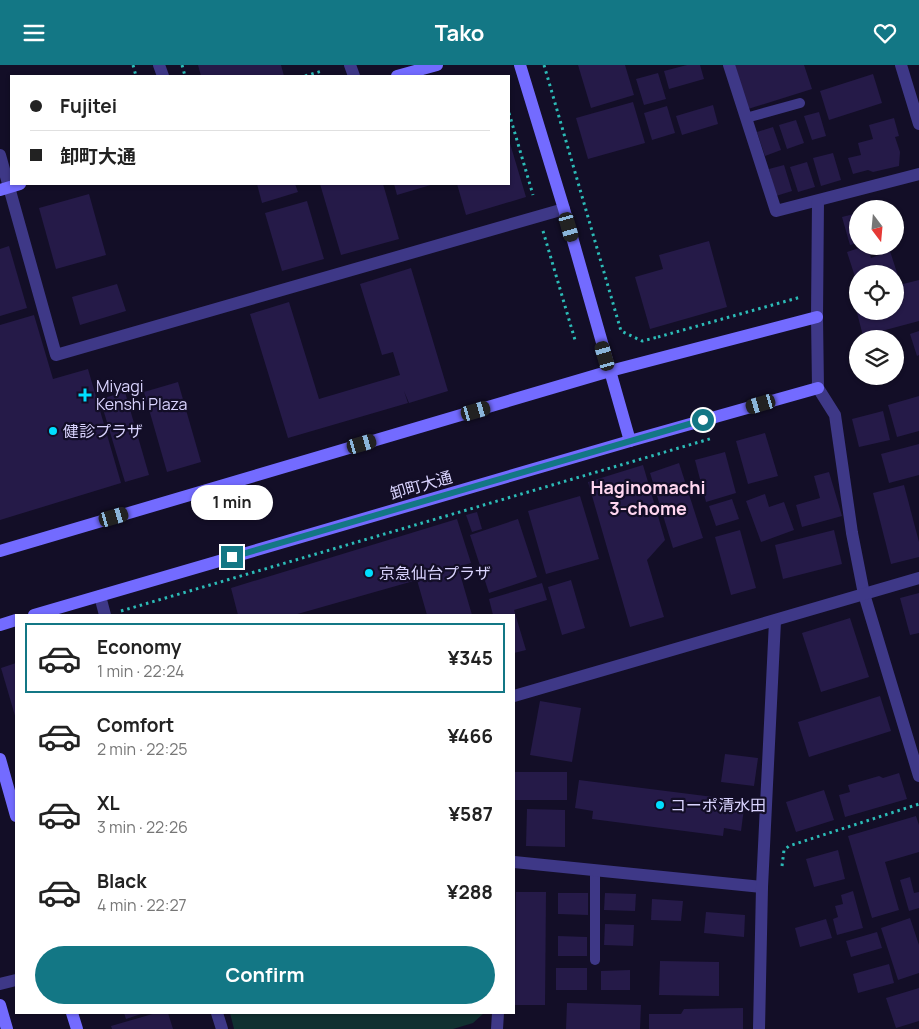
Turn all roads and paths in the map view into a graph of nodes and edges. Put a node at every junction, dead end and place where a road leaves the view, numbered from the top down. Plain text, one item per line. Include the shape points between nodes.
1 (436, 65) edge
2 (520, 65) edge
3 (544, 65) edge
4 (729, 65) edge
5 (901, 65) edge
6 (322, 71) dead end
7 (308, 75) edge
8 (401, 75) edge
9 (800, 103) dead end
10 (510, 116) edge
11 (746, 118) junction
12 (919, 124) edge
13 (0, 155) edge
14 (919, 174) edge
15 (10, 187) edge
16 (533, 195) dead end
17 (818, 201) junction
18 (564, 209) junction
19 (543, 231) dead end
20 (817, 292) junction
21 (817, 317) junction
22 (658, 337) junction
23 (575, 341) dead end
24 (661, 345) dead end
25 (610, 371) junction
26 (818, 388) junction
27 (717, 437) dead end
28 (630, 441) junction
29 (0, 551) edge
30 (919, 579) edge
31 (864, 594) junction
32 (100, 596) junction
33 (37, 614) edge
34 (111, 614) edge
35 (15, 620) edge
36 (775, 621) junction
37 (0, 625) edge
38 (515, 696) edge
39 (0, 759) edge
40 (919, 776) edge
41 (919, 804) edge
42 (15, 812) edge
43 (515, 861) edge
44 (782, 869) dead end
45 (595, 870) junction
46 (762, 887) junction
47 (595, 960) dead end
48 (15, 980) edge
49 (0, 984) edge
50 (0, 1005) edge
51 (72, 1014) edge
52 (217, 1014) edge
53 (498, 1014) edge
54 (7, 1029) edge
55 (77, 1029) edge
56 (222, 1029) edge
57 (498, 1029) edge
58 (759, 1029) edge

1 - 8 street
2 - 18 street
3 - 22 path via 622,331 642,341
4 - 11 street
5 - 12 street
6 - 7 path
9 - 11 lane
10 - 16 path
11 - 17 street via 776,211
13 - 15 street
14 - 17 street
15 - 18 street via 56,355
17 - 20 street
18 - 25 street
19 - 23 path
20 - 21 street
20 - 22 path
21 - 25 street
21 - 26 street
22 - 24 path
25 - 28 street
25 - 29 street
26 - 28 street, 卸町大通
26 - 31 street via 835,415
27 - 34 path
28 - 32 street, 卸町大通
30 - 31 street
31 - 36 street
31 - 40 street
32 - 33 street, 卸町大通
32 - 34 street
35 - 37 street
36 - 38 street
36 - 46 street
39 - 42 street
41 - 44 path via 789,846 784,850
43 - 45 street
45 - 46 street
45 - 47 lane
46 - 58 street
48 - 49 street
50 - 54 street
51 - 55 street
52 - 56 street
53 - 57 street

